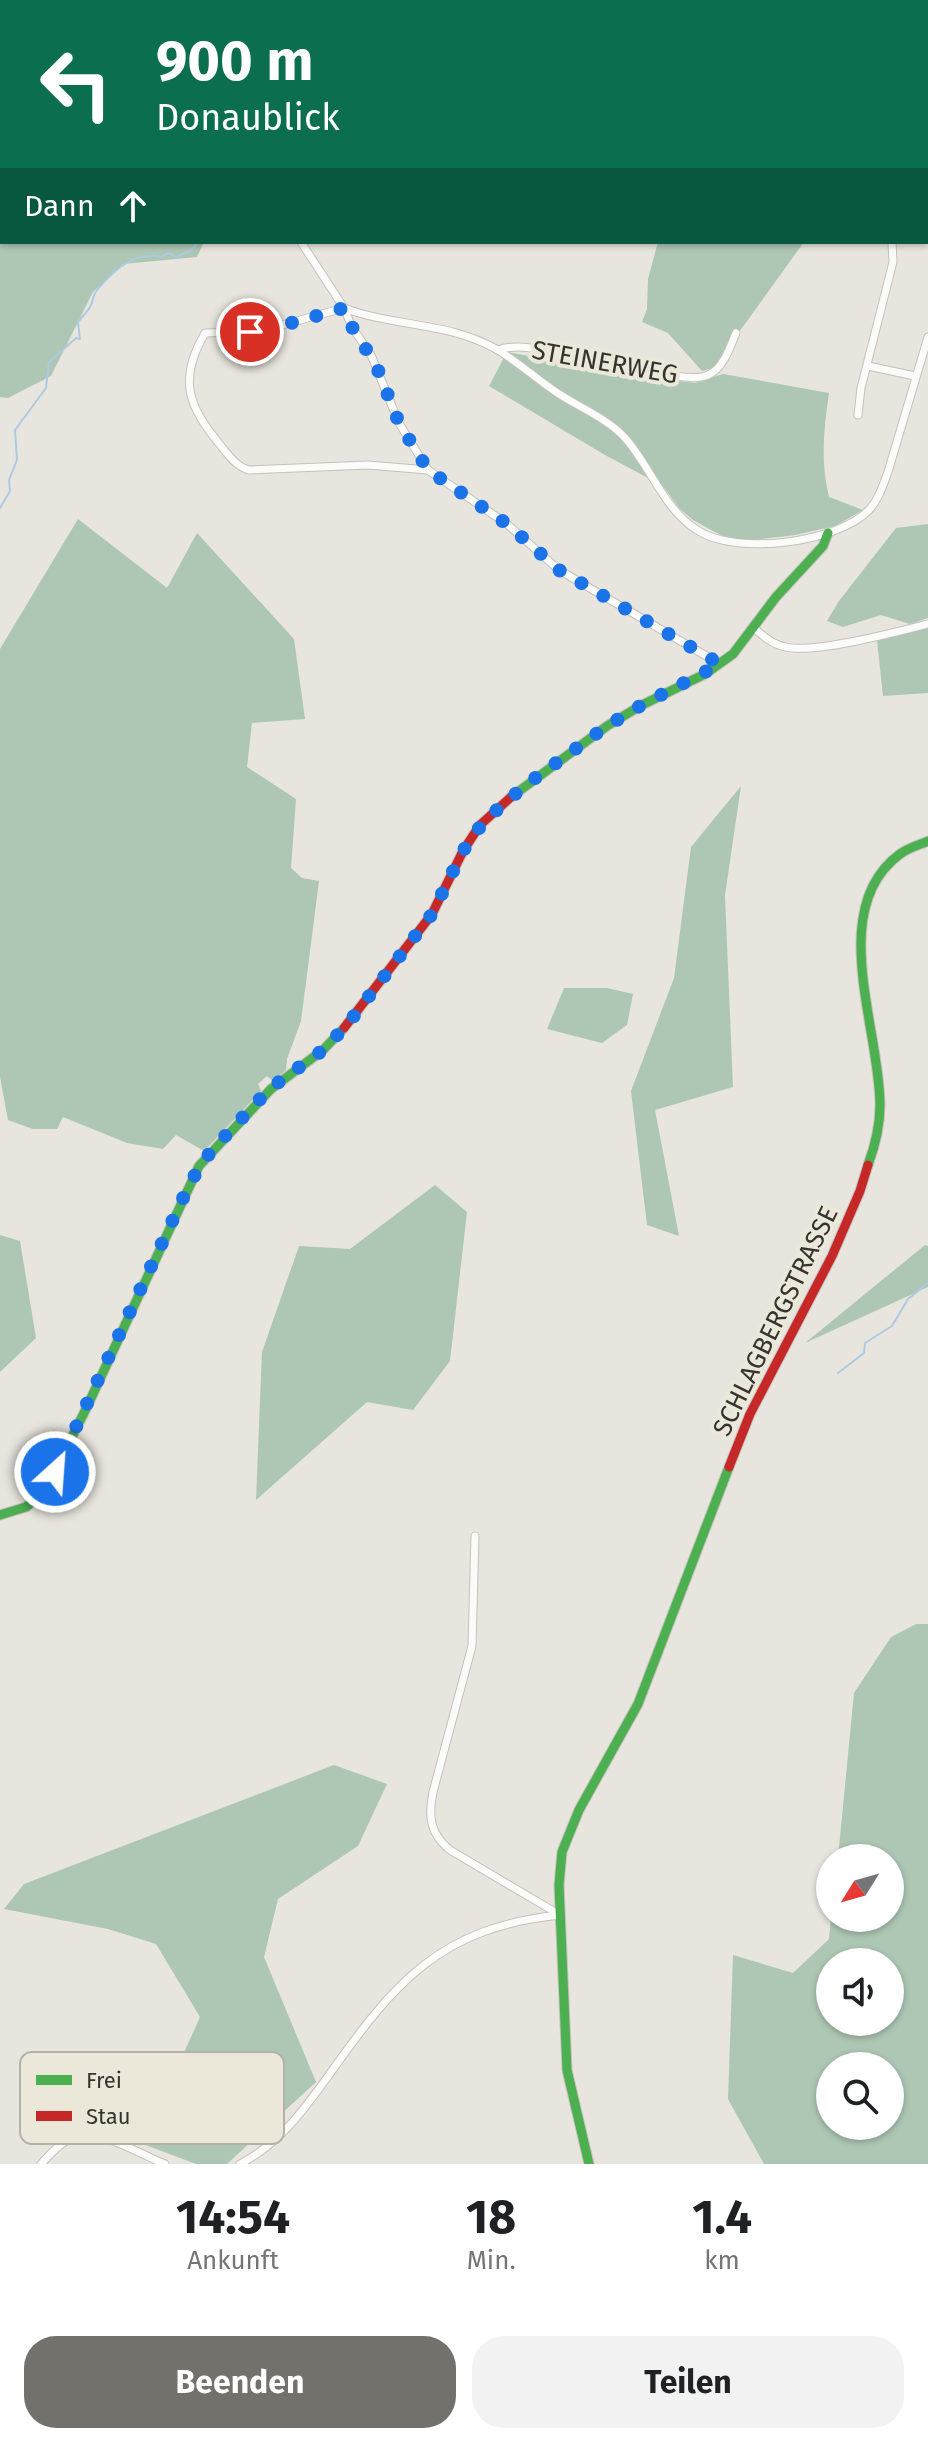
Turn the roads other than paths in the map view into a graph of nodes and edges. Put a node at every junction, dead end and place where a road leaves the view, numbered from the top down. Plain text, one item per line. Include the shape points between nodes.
1 (302, 244) edge
2 (892, 244) edge
3 (344, 308) junction
4 (736, 333) dead end
5 (928, 337) edge
6 (498, 350) junction
7 (868, 366) junction
8 (915, 376) junction
9 (858, 415) dead end
10 (428, 470) junction
11 (828, 533) junction
12 (928, 624) edge
13 (754, 628) junction
14 (720, 664) junction
15 (928, 841) edge
16 (4, 1514) edge
17 (475, 1536) dead end
18 (560, 1915) junction
19 (284, 2131) edge
20 (63, 2144) edge
21 (118, 2144) edge
22 (270, 2144) edge
23 (41, 2164) edge
24 (165, 2164) edge
25 (240, 2164) edge
26 (589, 2164) edge

1 - 3 street
2 - 7 street via 893,262
3 - 6 street via 466,334
3 - 10 street via 376,365 399,423
3 - 10 street via 260,331 205,333 192,368 194,410 245,469 368,465
4 - 6 street, STEINERWEG via 720,367 697,377 604,367 526,348
5 - 8 street
6 - 11 street via 624,436 668,501 696,529 742,544
7 - 8 street
7 - 9 street
8 - 11 street via 874,504 850,525
10 - 14 street via 507,524 559,570
11 - 13 street via 823,546
12 - 13 street via 797,648 778,645
13 - 14 street
14 - 16 street via 607,726 480,825 432,914 347,1025 271,1089 199,1166 55,1472 39,1498
15 - 18 street, SCHLAGBERGSTRASSE via 902,852 884,868 863,912 861,944 880,1105 867,1172 832,1256 750,1414 638,1704 571,1825 560,1864
17 - 18 street via 472,1646 433,1792 431,1825 450,1850
18 - 19 street via 480,1934 423,1964 378,2008
18 - 26 street, SCHLAGBERGSTRASSE via 567,2070
20 - 23 street
21 - 24 street
22 - 25 street

